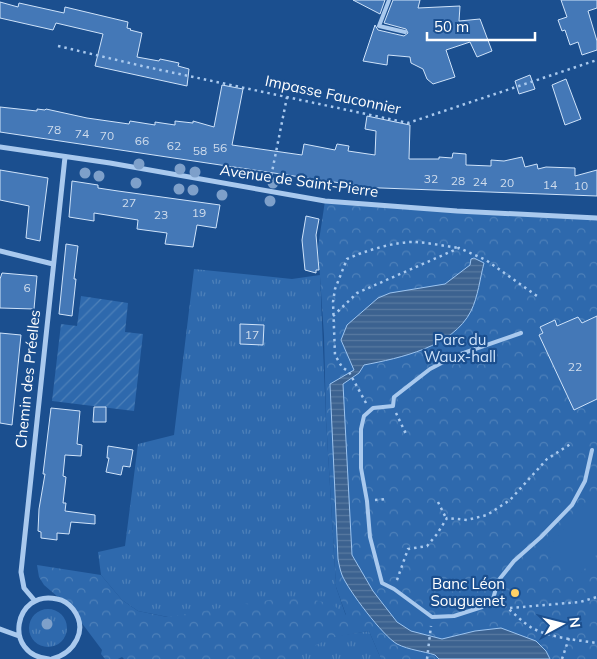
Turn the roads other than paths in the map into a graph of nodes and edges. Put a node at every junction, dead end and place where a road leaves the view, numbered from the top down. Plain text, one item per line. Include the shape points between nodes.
1 (389, 0) edge
2 (405, 32) dead end
3 (0, 146) edge
4 (65, 157) junction
5 (597, 218) edge
6 (0, 251) edge
7 (52, 264) junction
8 (521, 333) dead end
9 (592, 450) dead end
10 (35, 601) junction
11 (0, 630) edge
12 (19, 636) junction
13 (50, 659) edge

1 - 2 lane via 379,26
3 - 4 street, Avenue de Saint-Pierre
4 - 5 street, Avenue de Saint-Pierre via 353,204
4 - 7 street, Chemin des Préelles
6 - 7 street
7 - 10 street, Chemin des Préelles via 21,572 24,588
8 - 9 lane via 462,353 430,369 394,397 393,406 373,408 364,416 361,468 370,538 382,583 432,617 454,616 482,607 493,599 504,572 572,505 585,481
10 - 12 street via 21,615
10 - 13 street via 60,600 72,608 78,618 80,629 76,642 61,656
11 - 12 street
12 - 13 street via 31,654

